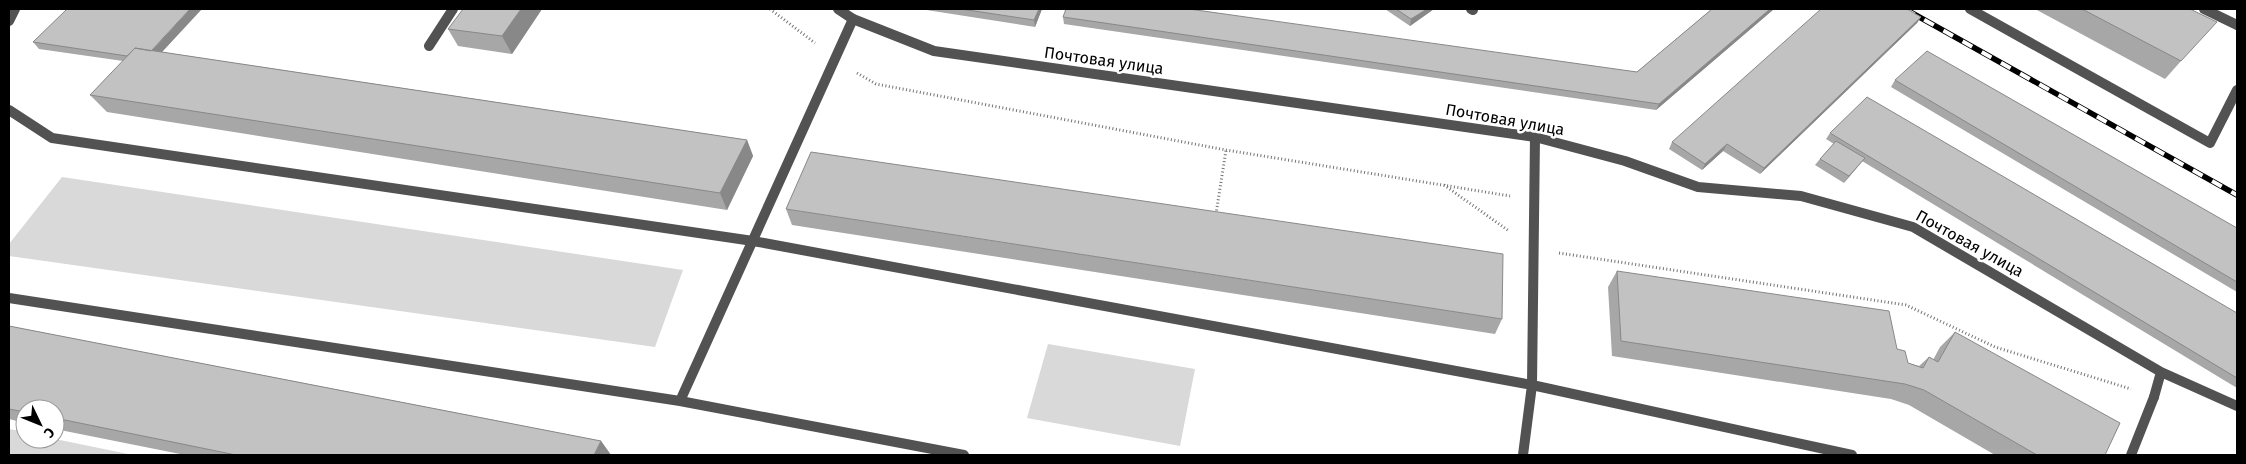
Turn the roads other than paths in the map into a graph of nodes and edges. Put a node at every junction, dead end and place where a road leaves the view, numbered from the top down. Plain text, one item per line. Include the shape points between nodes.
1 (15, 9) edge
2 (453, 9) edge
3 (838, 9) edge
4 (1970, 9) edge
5 (2204, 9) edge
6 (853, 19) junction
7 (9, 21) edge
8 (2237, 25) edge
9 (429, 46) dead end
10 (2237, 90) edge
11 (9, 110) edge
12 (1535, 137) junction
13 (753, 241) junction
14 (9, 298) edge
15 (2161, 372) junction
16 (1532, 385) junction
17 (680, 401) junction
18 (2237, 406) edge
19 (964, 455) edge
20 (1523, 455) edge
21 (1852, 455) edge
22 (2131, 455) edge

1 - 7 street
2 - 9 street
3 - 6 street, Почтовая улица
4 - 10 street via 2210,143
5 - 8 street
6 - 12 street, Почтовая улица via 934,50
6 - 13 street
11 - 13 street via 52,138
12 - 15 street, Почтовая улица via 1626,161 1698,187 1801,196 1913,227
12 - 16 street
13 - 16 street
13 - 17 street
14 - 17 street
15 - 18 street, Почтовая улица
15 - 22 street
16 - 20 street
16 - 21 street
17 - 19 street

